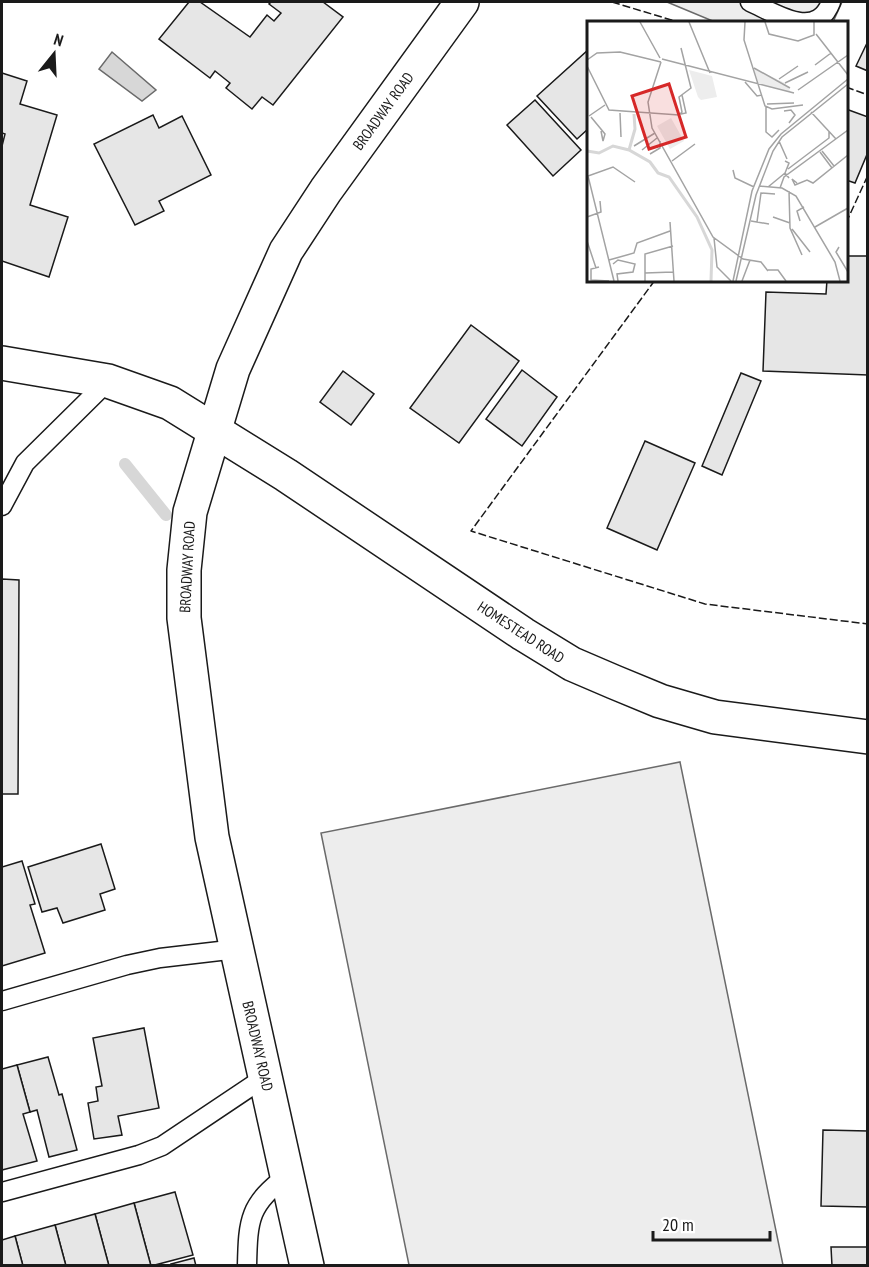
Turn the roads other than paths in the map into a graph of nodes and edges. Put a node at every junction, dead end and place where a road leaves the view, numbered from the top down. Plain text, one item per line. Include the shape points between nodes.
1 (462, 2) edge
2 (750, 2) edge
3 (831, 2) edge
4 (802, 21) edge
5 (818, 21) edge
6 (2, 363) edge
7 (108, 381) junction
8 (214, 430) junction
9 (2, 506) edge
10 (867, 737) edge
11 (237, 950) junction
12 (2, 1001) edge
13 (265, 1077) junction
14 (288, 1175) junction
15 (2, 1192) edge
16 (248, 1266) edge
17 (307, 1266) edge

1 - 8 street, BROADWAY ROAD via 286,251 233,369
2 - 4 lane
3 - 5 lane
6 - 7 street, HOMESTEAD ROAD
7 - 8 street, HOMESTEAD ROAD via 170,403
7 - 9 lane via 25,463
8 - 10 street, HOMESTEAD ROAD via 572,664 660,701 715,717
8 - 11 street, BROADWAY ROAD via 190,512 184,618 212,837
11 - 12 lane via 127,965
11 - 13 street, BROADWAY ROAD
13 - 14 street, BROADWAY ROAD
13 - 15 lane via 162,1146
14 - 16 lane via 273,1186 248,1224
14 - 17 street, BROADWAY ROAD

